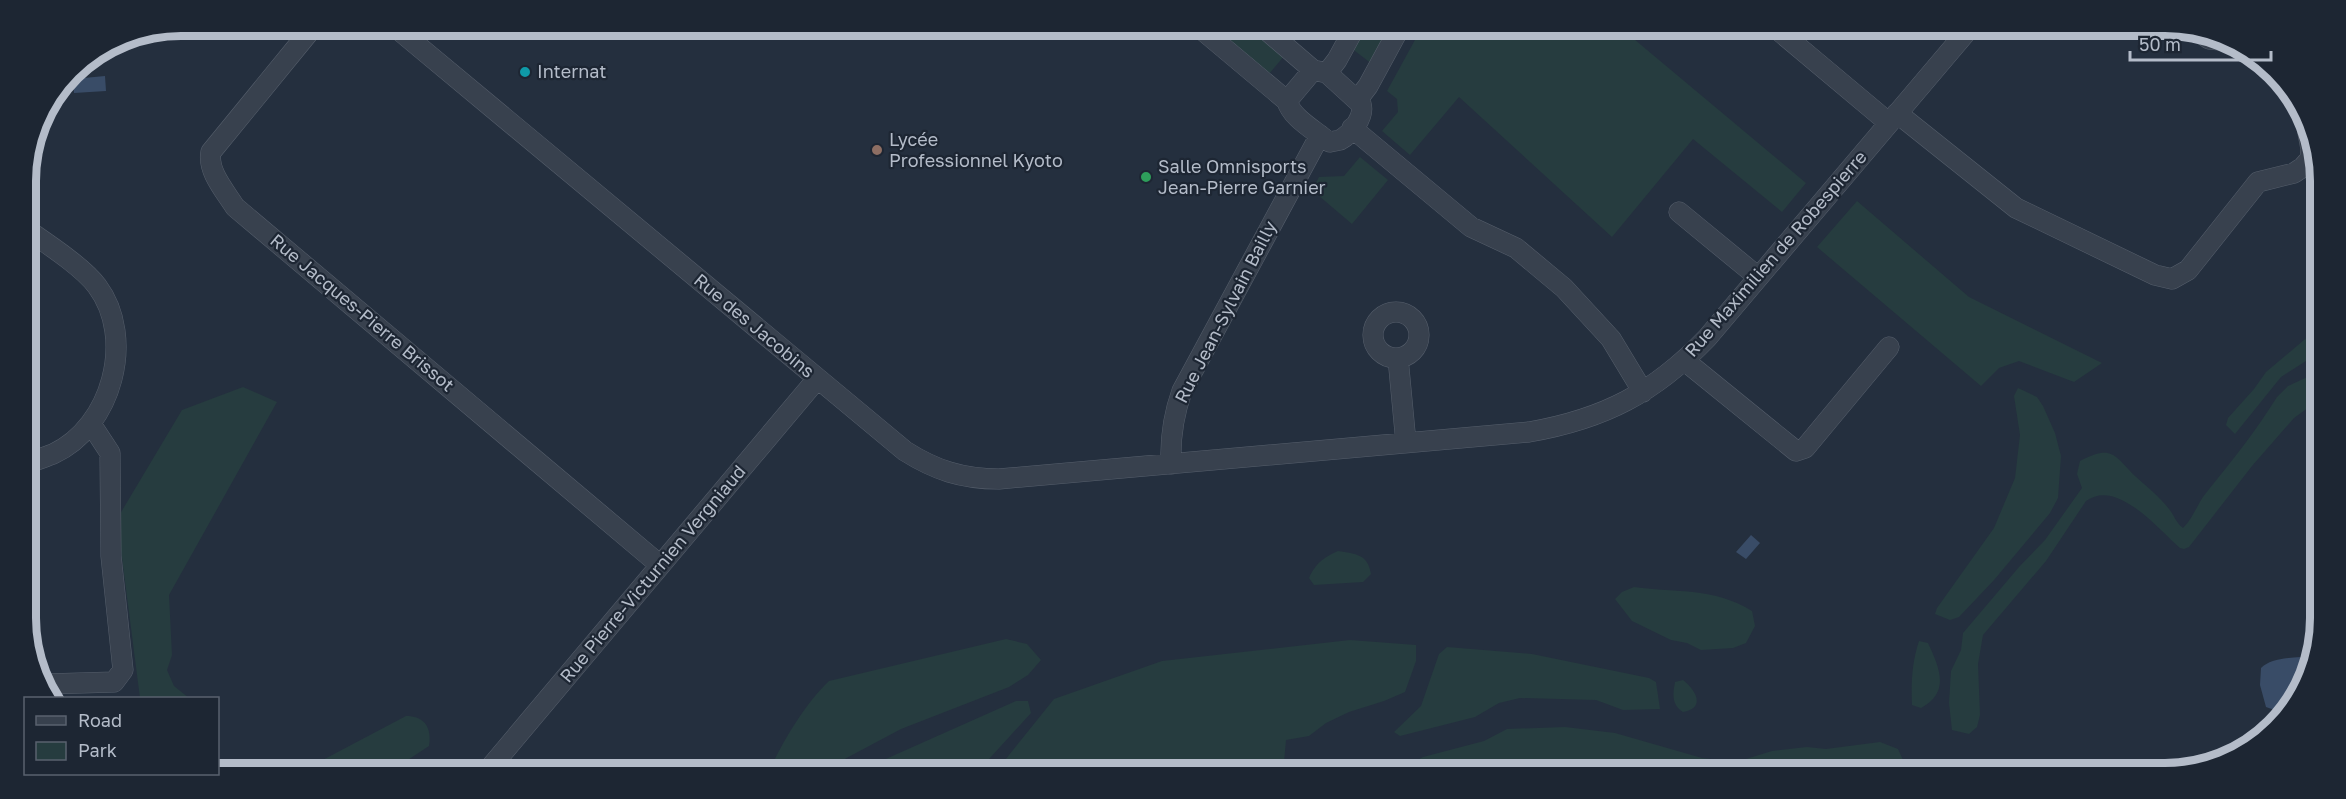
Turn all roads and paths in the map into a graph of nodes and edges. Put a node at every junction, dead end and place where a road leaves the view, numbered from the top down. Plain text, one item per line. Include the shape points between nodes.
1 (306, 36) edge
2 (406, 36) edge
3 (1210, 36) edge
4 (1274, 36) edge
5 (1350, 36) edge
6 (1395, 36) edge
7 (1786, 36) edge
8 (1963, 36) edge
9 (1320, 71) junction
10 (1358, 99) junction
11 (1287, 101) junction
12 (1893, 118) junction
13 (1352, 128) junction
14 (1320, 135) junction
15 (2309, 161) edge
16 (1679, 212) dead end
17 (36, 236) edge
18 (1758, 278) junction
19 (1889, 347) dead end
20 (1398, 357) dead end
21 (1685, 361) junction
22 (817, 379) junction
23 (1643, 392) junction
24 (91, 424) junction
25 (1406, 443) junction
26 (36, 462) edge
27 (1171, 464) junction
28 (660, 565) junction
29 (52, 684) edge
30 (494, 763) edge

1 - 28 street, Rue Jacques-Pierre Brissot via 211,152 210,165 235,207
2 - 22 street, Rue des Jacobins
3 - 11 street
4 - 9 street
5 - 9 street via 1337,60
6 - 10 street
7 - 12 street
8 - 12 street, Rue Maximilien de Robespierre
9 - 10 street
9 - 11 street
10 - 13 street via 1362,115
11 - 14 street via 1290,109
12 - 15 street via 2016,208 2155,275 2172,279 2188,270 2258,182 2294,173
12 - 18 street, Rue Maximilien de Robespierre
13 - 14 street via 1335,142
13 - 23 street via 1471,227 1516,248 1564,288 1611,339
14 - 27 street, Rue Jean-Sylvain Bailly via 1182,391 1171,430
16 - 18 street
17 - 24 street via 97,285 113,315 117,351 108,393
18 - 21 street, Rue Maximilien de Robespierre
19 - 21 street via 1805,448 1796,451
20 - 25 street
21 - 23 street, Rue Maximilien de Robespierre
22 - 27 street, Rue des Jacobins via 904,451 926,465 962,477 999,479
22 - 28 street, Rue Pierre-Victurnien Vergniaud
23 - 25 street, Rue Maximilien de Robespierre via 1597,415 1554,428
24 - 26 street via 65,448
24 - 29 street via 110,453 111,556 123,670 114,682
25 - 27 street, Rue Maximilien de Robespierre
28 - 30 street, Rue Pierre-Victurnien Vergniaud

